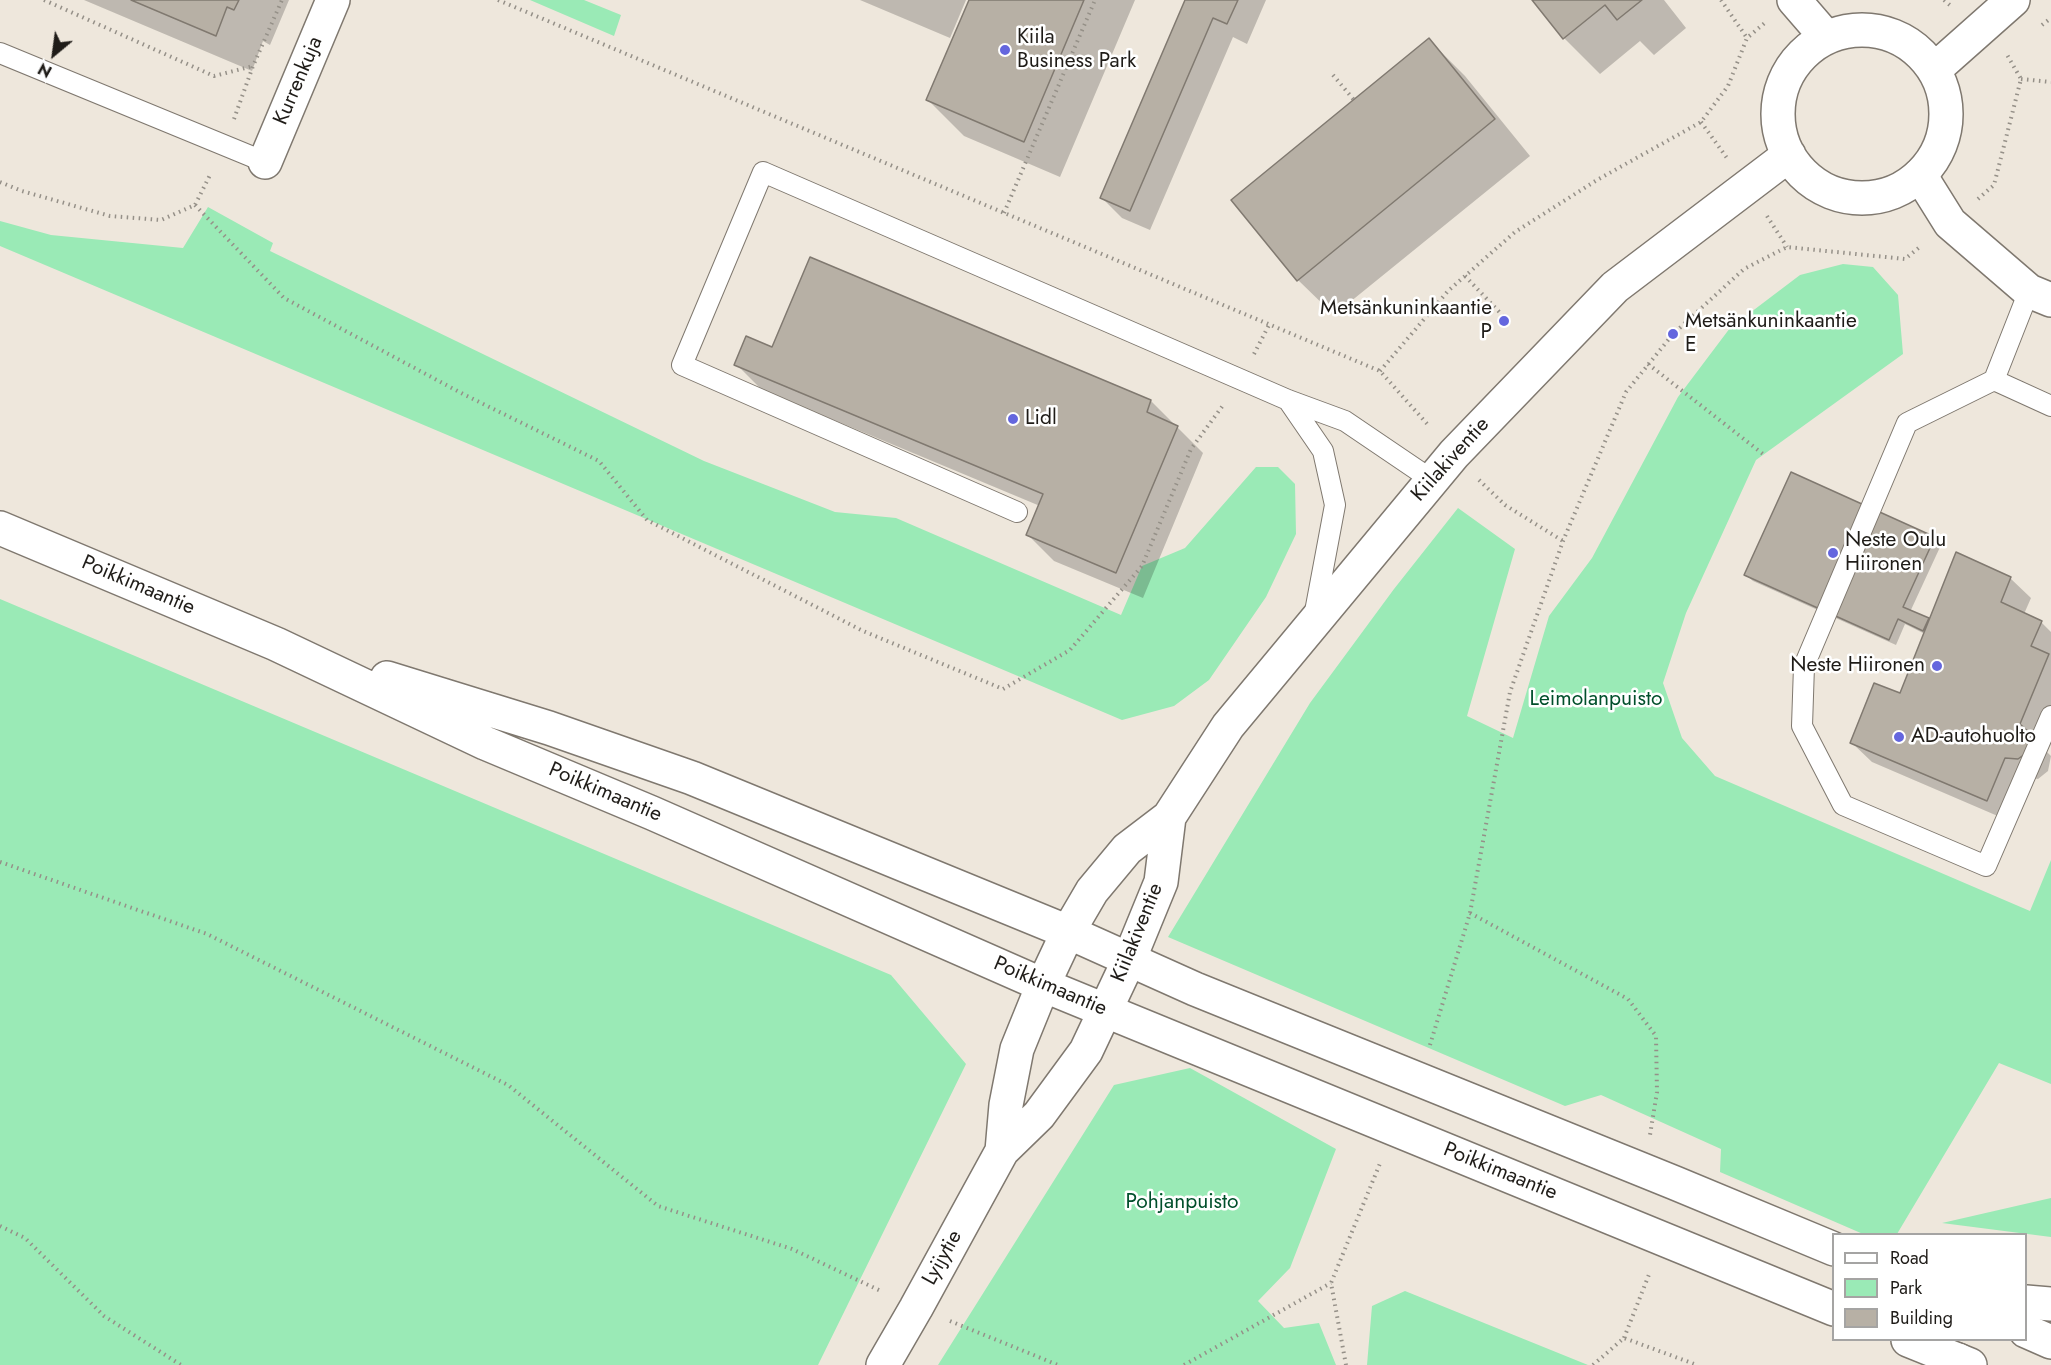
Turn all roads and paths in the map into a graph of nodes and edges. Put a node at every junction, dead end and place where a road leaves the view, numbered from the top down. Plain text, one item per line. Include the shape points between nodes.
1 (44, 0) edge
2 (282, 0) edge
3 (333, 0) edge
4 (498, 0) edge
5 (1095, 0) edge
6 (1721, 0) edge
7 (2013, 0) edge
8 (1784, 8) edge
9 (2051, 18) edge
10 (2033, 32) dead end
11 (1826, 37) junction
12 (1747, 38) junction
13 (2015, 46) dead end
14 (0, 53) edge
15 (254, 66) junction
16 (1934, 70) junction
17 (1333, 75) dead end
18 (2021, 79) junction
19 (2051, 82) edge
20 (1354, 100) dead end
21 (225, 145) junction
22 (1789, 155) junction
23 (265, 162) joint
24 (1920, 175) junction
25 (0, 182) edge
26 (195, 205) junction
27 (1004, 213) junction
28 (1950, 223) junction
29 (1465, 276) junction
30 (2040, 296) edge
31 (1506, 319) dead end
32 (1270, 324) junction
33 (1648, 364) junction
34 (1380, 371) junction
35 (1241, 379) junction
36 (1994, 380) junction
37 (1288, 400) junction
38 (2051, 406) edge
39 (1454, 454) junction
40 (1763, 454) dead end
41 (1432, 480) junction
42 (1017, 513) dead end
43 (0, 528) edge
44 (1563, 541) junction
45 (1313, 621) junction
46 (276, 644) junction
47 (2051, 717) edge
48 (1169, 817) junction
49 (0, 862) edge
50 (1470, 913) junction
51 (1068, 932) junction
52 (1129, 960) junction
53 (1043, 985) junction
54 (1105, 1011) junction
55 (1427, 1055) dead end
56 (1649, 1140) dead end
57 (1002, 1150) junction
58 (1382, 1157) dead end
59 (0, 1226) edge
60 (1832, 1249) edge
61 (1652, 1268) dead end
62 (1331, 1283) junction
63 (2027, 1302) edge
64 (2051, 1304) edge
65 (916, 1308) junction
66 (1832, 1309) edge
67 (2027, 1332) edge
68 (1624, 1338) junction
69 (1910, 1341) edge
70 (2051, 1342) edge
71 (1965, 1363) edge
72 (181, 1365) edge
73 (883, 1365) edge
74 (1058, 1365) edge
75 (1184, 1365) edge
76 (1346, 1365) edge
77 (1593, 1365) edge
78 (1697, 1365) edge

1 - 15 path via 214,76
2 - 15 path
3 - 23 main road, Kurrenkuja
4 - 27 path
5 - 27 path
6 - 12 path
7 - 16 main road
8 - 11 main road
8 - 12 path
9 - 10 path
11 - 16 main road via 1849,30 1874,30 1898,37 1918,51
11 - 22 main road via 1803,53 1786,75 1778,102 1779,129
12 - 29 path via 1728,86 1701,122 1597,180 1515,232
13 - 18 path via 2006,53
14 - 21 lane
15 - 21 path
16 - 24 main road via 1945,96 1946,125 1938,152
17 - 20 path
18 - 19 path
18 - 28 path via 1994,185
21 - 23 lane
21 - 26 path
22 - 24 main road via 1804,176 1826,190 1850,197 1883,195
22 - 39 main road, Kiilakiventie via 1616,287
24 - 28 main road
25 - 26 path via 110,216 161,220
26 - 35 path via 284,298 599,461 647,520 863,631 1003,690 1070,650 1142,566 1191,449
27 - 32 path
28 - 30 main road
28 - 33 path via 1905,259 1787,247 1744,269 1673,334
29 - 31 path
29 - 34 path
30 - 36 lane
32 - 34 path
32 - 35 path
33 - 40 path
33 - 44 path via 1626,392
34 - 39 path
35 - 37 lane
35 - 42 lane via 763,172 682,365
36 - 38 lane
36 - 47 lane via 1907,423 1804,666 1802,726 1843,806 1986,866
37 - 41 lane via 1345,421
37 - 45 lane via 1323,451 1335,505
39 - 41 main road, Kiilakiventie
39 - 44 path via 1504,505
41 - 45 main road, Kiilakiventie
43 - 46 main road, Poikkimaantie
44 - 50 path via 1510,692
45 - 48 main road, Kiilakiventie via 1228,726
46 - 51 main road, Poikkimaantie via 549,728 692,778
46 - 53 main road, Poikkimaantie via 485,743
48 - 51 main road, Kiilakiventie via 1127,849 1092,891
48 - 52 main road, Kiilakiventie via 1161,882
49 - 65 path via 207,934 508,1085 658,1206 792,1249
50 - 55 path
50 - 56 path via 1628,999 1656,1036 1658,1092
51 - 52 main road, Poikkimaantie
51 - 53 main road, Lyijytie
52 - 54 main road, Kiilakiventie
52 - 60 main road, Poikkimaantie
53 - 54 main road, Poikkimaantie
53 - 57 main road, Lyijytie via 1017,1048
54 - 57 main road, Lyijytie via 1086,1051 1040,1115
54 - 66 main road, Poikkimaantie
57 - 65 main road, Lyijytie
58 - 62 path
59 - 72 path via 25,1238 104,1316
61 - 68 path
62 - 75 path
62 - 76 path
63 - 64 main road
65 - 73 main road, Lyijytie
65 - 74 path
67 - 70 main road
68 - 77 path
68 - 78 path
69 - 71 main road

